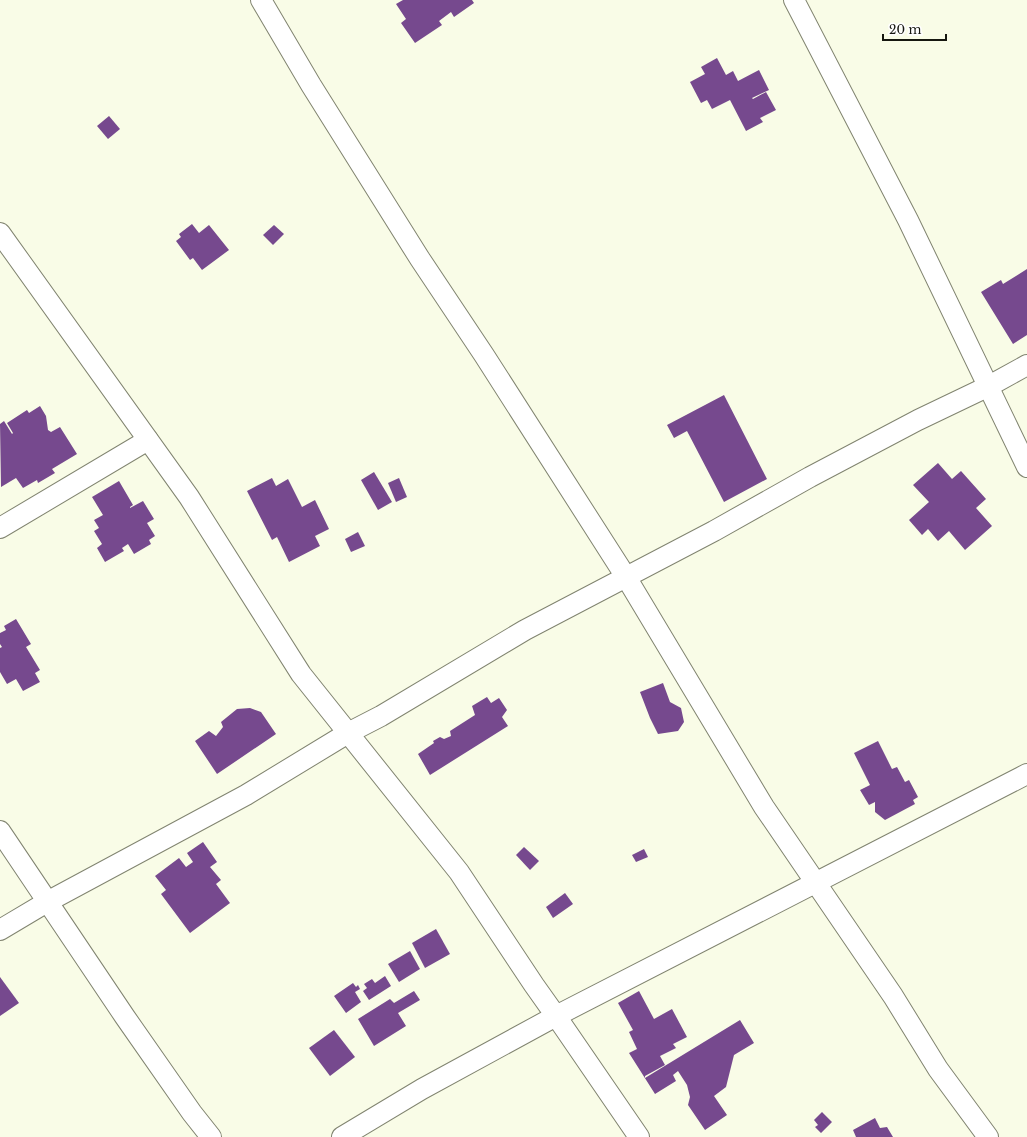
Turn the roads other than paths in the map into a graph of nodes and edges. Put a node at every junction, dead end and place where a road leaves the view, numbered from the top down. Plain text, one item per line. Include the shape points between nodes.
1 (261, 0) edge
2 (794, 0) edge
3 (0, 233) edge
4 (1027, 365) edge
5 (989, 386) junction
6 (148, 440) junction
7 (1027, 467) edge
8 (0, 528) edge
9 (626, 577) junction
10 (348, 733) junction
11 (1027, 774) edge
12 (0, 831) edge
13 (815, 882) junction
14 (47, 902) junction
15 (0, 930) edge
16 (556, 1016) junction
17 (211, 1137) edge
18 (342, 1137) edge
19 (639, 1137) edge
20 (988, 1137) edge

1 - 9 street via 420,259
2 - 5 street via 908,220
3 - 6 street
4 - 5 street
5 - 7 street
5 - 9 street via 918,420
6 - 8 street
6 - 10 street via 189,497 301,674
9 - 10 street via 525,630
9 - 13 street via 764,807
10 - 14 street via 246,795
10 - 16 street via 459,872
11 - 13 street
12 - 14 street
13 - 16 street
13 - 20 street via 893,996 938,1069
14 - 15 street
14 - 17 street
16 - 18 street via 422,1089
16 - 19 street

